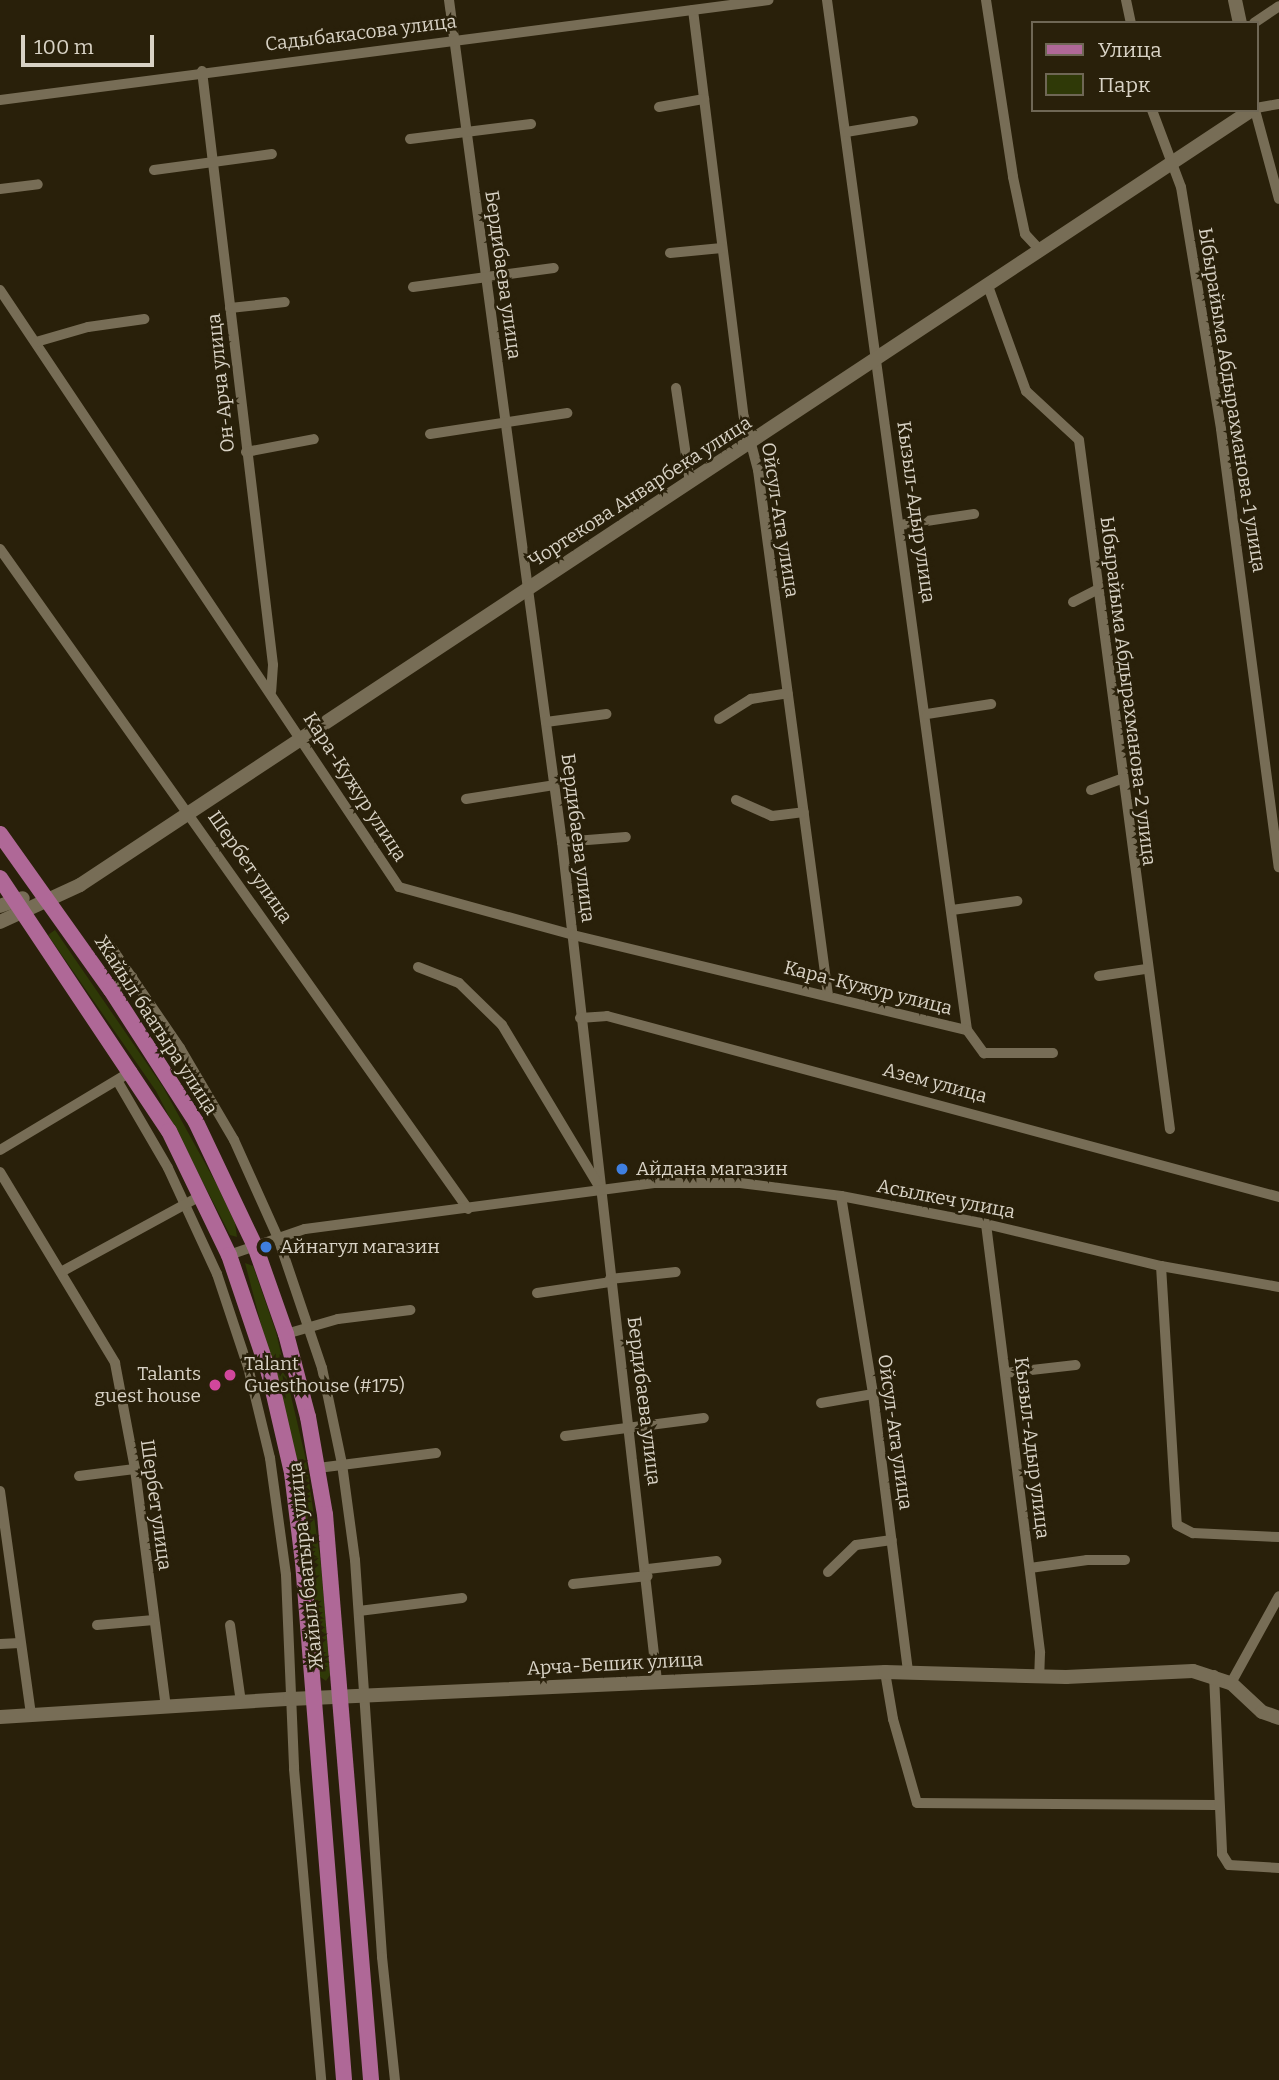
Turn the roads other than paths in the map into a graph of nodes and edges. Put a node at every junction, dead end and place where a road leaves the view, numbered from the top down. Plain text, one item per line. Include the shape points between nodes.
1 (449, 0) edge
2 (769, 0) edge
3 (827, 0) edge
4 (986, 0) edge
5 (1126, 0) edge
6 (1235, 0) edge
7 (1279, 6) edge
8 (693, 9) junction
9 (1131, 21) edge
10 (1240, 21) edge
11 (1257, 21) edge
12 (453, 38) junction
13 (202, 71) junction
14 (705, 99) junction
15 (0, 100) edge
16 (1279, 104) edge
17 (659, 107) dead end
18 (1258, 108) edge
19 (1153, 112) edge
20 (1250, 112) edge
21 (1255, 112) edge
22 (913, 121) dead end
23 (531, 124) dead end
24 (465, 130) junction
25 (846, 132) junction
26 (410, 139) dead end
27 (272, 154) dead end
28 (1279, 159) edge
29 (1267, 160) junction
30 (213, 163) junction
31 (1171, 166) junction
32 (154, 170) dead end
33 (38, 184) dead end
34 (0, 189) edge
35 (1279, 200) edge
36 (722, 248) junction
37 (1040, 250) junction
38 (670, 253) dead end
39 (554, 268) dead end
40 (485, 277) junction
41 (988, 286) junction
42 (413, 287) dead end
43 (0, 290) edge
44 (285, 302) dead end
45 (230, 308) junction
46 (144, 319) dead end
47 (36, 342) junction
48 (878, 359) junction
49 (677, 388) dead end
50 (567, 413) dead end
51 (506, 423) junction
52 (430, 434) dead end
53 (314, 439) dead end
54 (751, 443) junction
55 (246, 452) junction
56 (690, 483) junction
57 (974, 514) dead end
58 (900, 525) junction
59 (0, 549) edge
60 (530, 587) junction
61 (1098, 589) junction
62 (1073, 602) dead end
63 (271, 691) junction
64 (789, 693) junction
65 (991, 704) dead end
66 (606, 714) dead end
67 (927, 714) junction
68 (719, 719) dead end
69 (546, 722) junction
70 (303, 737) junction
71 (1121, 779) junction
72 (554, 785) junction
73 (1091, 790) dead end
74 (466, 799) dead end
75 (736, 800) dead end
76 (190, 812) junction
77 (804, 812) junction
78 (0, 834) edge
79 (626, 837) dead end
80 (562, 842) junction
81 (1279, 867) edge
82 (0, 878) edge
83 (46, 899) junction
84 (1017, 901) dead end
85 (12, 904) edge
86 (951, 910) junction
87 (0, 922) edge
88 (573, 935) junction
89 (107, 941) dead end
90 (418, 967) dead end
91 (1146, 969) junction
92 (1099, 976) dead end
93 (132, 977) junction
94 (111, 990) junction
95 (828, 995) junction
96 (580, 1018) junction
97 (967, 1030) junction
98 (1052, 1053) dead end
99 (132, 1071) junction
100 (118, 1082) junction
101 (1170, 1129) dead end
102 (0, 1150) edge
103 (0, 1172) edge
104 (602, 1191) junction
105 (202, 1195) junction
106 (841, 1196) junction
107 (1279, 1197) edge
108 (186, 1204) junction
109 (468, 1209) junction
110 (986, 1224) junction
111 (278, 1238) junction
112 (255, 1246) junction
113 (229, 1255) junction
114 (1161, 1266) junction
115 (61, 1272) junction
116 (676, 1272) dead end
117 (611, 1280) junction
118 (1279, 1287) edge
119 (537, 1293) dead end
120 (410, 1310) dead end
121 (310, 1326) junction
122 (286, 1334) junction
123 (1076, 1365) dead end
124 (1005, 1373) junction
125 (873, 1394) junction
126 (821, 1403) dead end
127 (704, 1419) dead end
128 (629, 1428) junction
129 (565, 1436) dead end
130 (436, 1453) dead end
131 (342, 1464) junction
132 (318, 1468) junction
133 (135, 1469) junction
134 (79, 1476) dead end
135 (0, 1491) edge
136 (1, 1513) edge
137 (1279, 1537) edge
138 (892, 1540) junction
139 (1125, 1560) dead end
140 (717, 1561) dead end
141 (1030, 1568) junction
142 (648, 1572) junction
143 (828, 1572) dead end
144 (573, 1584) dead end
145 (1279, 1596) edge
146 (462, 1598) dead end
147 (359, 1611) junction
148 (154, 1620) junction
149 (1266, 1623) junction
150 (1279, 1623) edge
151 (97, 1625) dead end
152 (230, 1625) dead end
153 (20, 1643) junction
154 (0, 1644) edge
155 (885, 1672) junction
156 (908, 1673) junction
157 (1214, 1675) junction
158 (1039, 1676) junction
159 (657, 1681) junction
160 (1231, 1683) junction
161 (340, 1696) junction
162 (365, 1696) junction
163 (313, 1698) junction
164 (290, 1699) junction
165 (241, 1702) junction
166 (166, 1707) junction
167 (31, 1715) junction
168 (0, 1717) edge
169 (1279, 1718) edge
170 (1217, 1805) junction
171 (1279, 1868) edge
172 (321, 2080) edge
173 (344, 2080) edge
174 (371, 2080) edge
175 (395, 2080) edge

1 - 12 street, Бердибаева улица
2 - 8 street, Садыбакасова улица
3 - 25 street, Кызыл-Адыр улица
4 - 37 street via 1025,234
5 - 9 street
6 - 10 street
7 - 11 street
8 - 12 street, Садыбакасова улица
8 - 14 street, Ойсул-Ата улица
12 - 13 street, Садыбакасова улица
12 - 24 street, Бердибаева улица
13 - 15 street, Садыбакасова улица
13 - 30 street, Он-Арча улица
14 - 17 street
14 - 36 street, Ойсул-Ата улица
16 - 18 street
19 - 31 street, Ыбырайыма Абдырахманова-1 улица
20 - 31 street, Чортекова Анварбека улица
21 - 29 street
22 - 25 street
23 - 24 street
24 - 26 street
24 - 40 street, Бердибаева улица
25 - 48 street, Кызыл-Адыр улица
27 - 30 street
28 - 29 street
29 - 35 street
30 - 32 street
30 - 45 street, Он-Арча улица
31 - 37 street, Чортекова Анварбека улица
31 - 81 street, Ыбырайыма Абдырахманова-1 улица via 1181,187 1221,429
33 - 34 street
36 - 38 street
36 - 54 street, Ойсул-Ата улица
37 - 41 street, Чортекова Анварбека улица
39 - 40 street
40 - 42 street
40 - 51 street, Бердибаева улица
41 - 48 street, Чортекова Анварбека улица
41 - 61 street, Ыбырайыма Абдырахманова-2 улица via 1026,391 1079,440
43 - 47 street, Кара-Кужур улица
44 - 45 street
45 - 55 street, Он-Арча улица
46 - 47 street via 88,327
47 - 63 street, Кара-Кужур улица
48 - 54 street, Чортекова Анварбека улица
48 - 58 street, Кызыл-Адыр улица
49 - 56 street
50 - 51 street
51 - 52 street
51 - 60 street, Бердибаева улица
53 - 55 street
54 - 56 street, Чортекова Анварбека улица
54 - 64 street, Ойсул-Ата улица
55 - 63 street, Он-Арча улица via 272,665
56 - 60 street, Чортекова Анварбека улица
57 - 58 street
58 - 67 street, Кызыл-Адыр улица
59 - 76 street, Шербет улица
60 - 69 street, Бердибаева улица
60 - 70 street, Чортекова Анварбека улица
61 - 62 street
61 - 71 street, Ыбырайыма Абдырахманова-2 улица
63 - 70 street, Кара-Кужур улица
64 - 68 street via 751,699
64 - 77 street, Ойсул-Ата улица
65 - 67 street
66 - 69 street
67 - 86 street, Кызыл-Адыр улица
69 - 72 street, Бердибаева улица
70 - 76 street, Чортекова Анварбека улица
70 - 88 street, Кара-Кужур улица via 399,887
71 - 73 street
71 - 91 street, Ыбырайыма Абдырахманова-2 улица
72 - 74 street
72 - 80 street, Бердибаева улица
75 - 77 street via 772,816
76 - 83 street, Чортекова Анварбека улица via 80,885
76 - 109 street, Шербет улица
77 - 95 street, Ойсул-Ата улица
78 - 83 main road, Жайыл баатыра улица
79 - 80 street
80 - 88 street, Бердибаева улица
82 - 85 main road, Жайыл баатыра улица
83 - 85 street
83 - 94 main road, Жайыл баатыра улица
84 - 86 street
85 - 87 street
85 - 99 main road, Жайыл баатыра улица
86 - 97 street, Кызыл-Адыр улица
88 - 95 street, Кара-Кужур улица
88 - 96 street, Бердибаева улица
89 - 93 street
90 - 104 street via 459,983 502,1026
91 - 92 street
91 - 101 street, Ыбырайыма Абдырахманова-2 улица
93 - 94 street
93 - 111 street via 221,1116
94 - 112 main road, Жайыл баатыра улица via 196,1122
95 - 97 street, Кара-Кужур улица
96 - 104 street, Бердибаева улица
96 - 107 street, Азем улица via 607,1016
97 - 98 street via 984,1053
99 - 100 street
99 - 105 main road, Жайыл баатыра улица
100 - 102 street
100 - 108 street
103 - 115 street, Шербет улица
104 - 106 street, Асылкеч улица via 654,1184 740,1183
104 - 109 street, Асылкеч улица
104 - 117 street, Бердибаева улица
105 - 108 street
105 - 113 main road, Жайыл баатыра улица
106 - 110 street, Асылкеч улица
106 - 125 street, Ойсул-Ата улица
108 - 115 street
108 - 164 street via 232,1316 266,1437 286,1575
109 - 111 street, Асылкеч улица via 305,1229
110 - 114 street, Асылкеч улица
110 - 124 street, Кызыл-Адыр улица
111 - 112 street, Асылкеч улица
111 - 121 street
112 - 113 street, Асылкеч улица
112 - 122 main road, Жайыл баатыра улица
113 - 163 main road, Жайыл баатыра улица via 269,1373 292,1473
114 - 118 street, Асылкеч улица
114 - 137 street via 1177,1525 1193,1533
115 - 133 street, Шербет улица via 116,1363
116 - 117 street
117 - 119 street
117 - 128 street, Бердибаева улица
120 - 121 street
121 - 122 street
121 - 131 street
122 - 132 main road, Жайыл баатыра улица
123 - 124 street
124 - 141 street, Кызыл-Адыр улица
125 - 126 street
125 - 138 street, Ойсул-Ата улица
127 - 128 street
128 - 129 street
128 - 142 street, Бердибаева улица
130 - 131 street
131 - 132 street
131 - 147 street
132 - 161 main road, Жайыл баатыра улица
133 - 134 street
133 - 148 street, Шербет улица
135 - 136 street
136 - 153 street
138 - 143 street via 856,1545
138 - 156 street, Ойсул-Ата улица
139 - 141 street via 1087,1559
140 - 142 street
141 - 158 street, Кызыл-Адыр улица
142 - 144 street
142 - 159 street, Бердибаева улица
145 - 149 street
146 - 147 street
147 - 162 street
148 - 151 street
148 - 166 street, Шербет улица
149 - 150 street
149 - 160 street
152 - 165 street
153 - 154 street
153 - 167 street
155 - 156 street, Арча-Бешик улица
155 - 159 street, Арча-Бешик улица
155 - 170 street via 917,1803
156 - 158 street, Арча-Бешик улица
157 - 158 street, Арча-Бешик улица via 1193,1671
157 - 160 street, Арча-Бешик улица
157 - 170 street
159 - 162 street, Арча-Бешик улица
160 - 169 street, Арча-Бешик улица via 1262,1712
161 - 162 street, Арча-Бешик улица
161 - 163 street, Арча-Бешик улица
161 - 174 main road, Жайыл баатыра улица
162 - 175 street
163 - 164 street, Арча-Бешик улица
163 - 173 main road, Жайыл баатыра улица
164 - 165 street, Арча-Бешик улица
164 - 172 street
165 - 166 street, Арча-Бешик улица
166 - 167 street, Арча-Бешик улица
167 - 168 street, Арча-Бешик улица
170 - 171 street via 1222,1854 1229,1865

